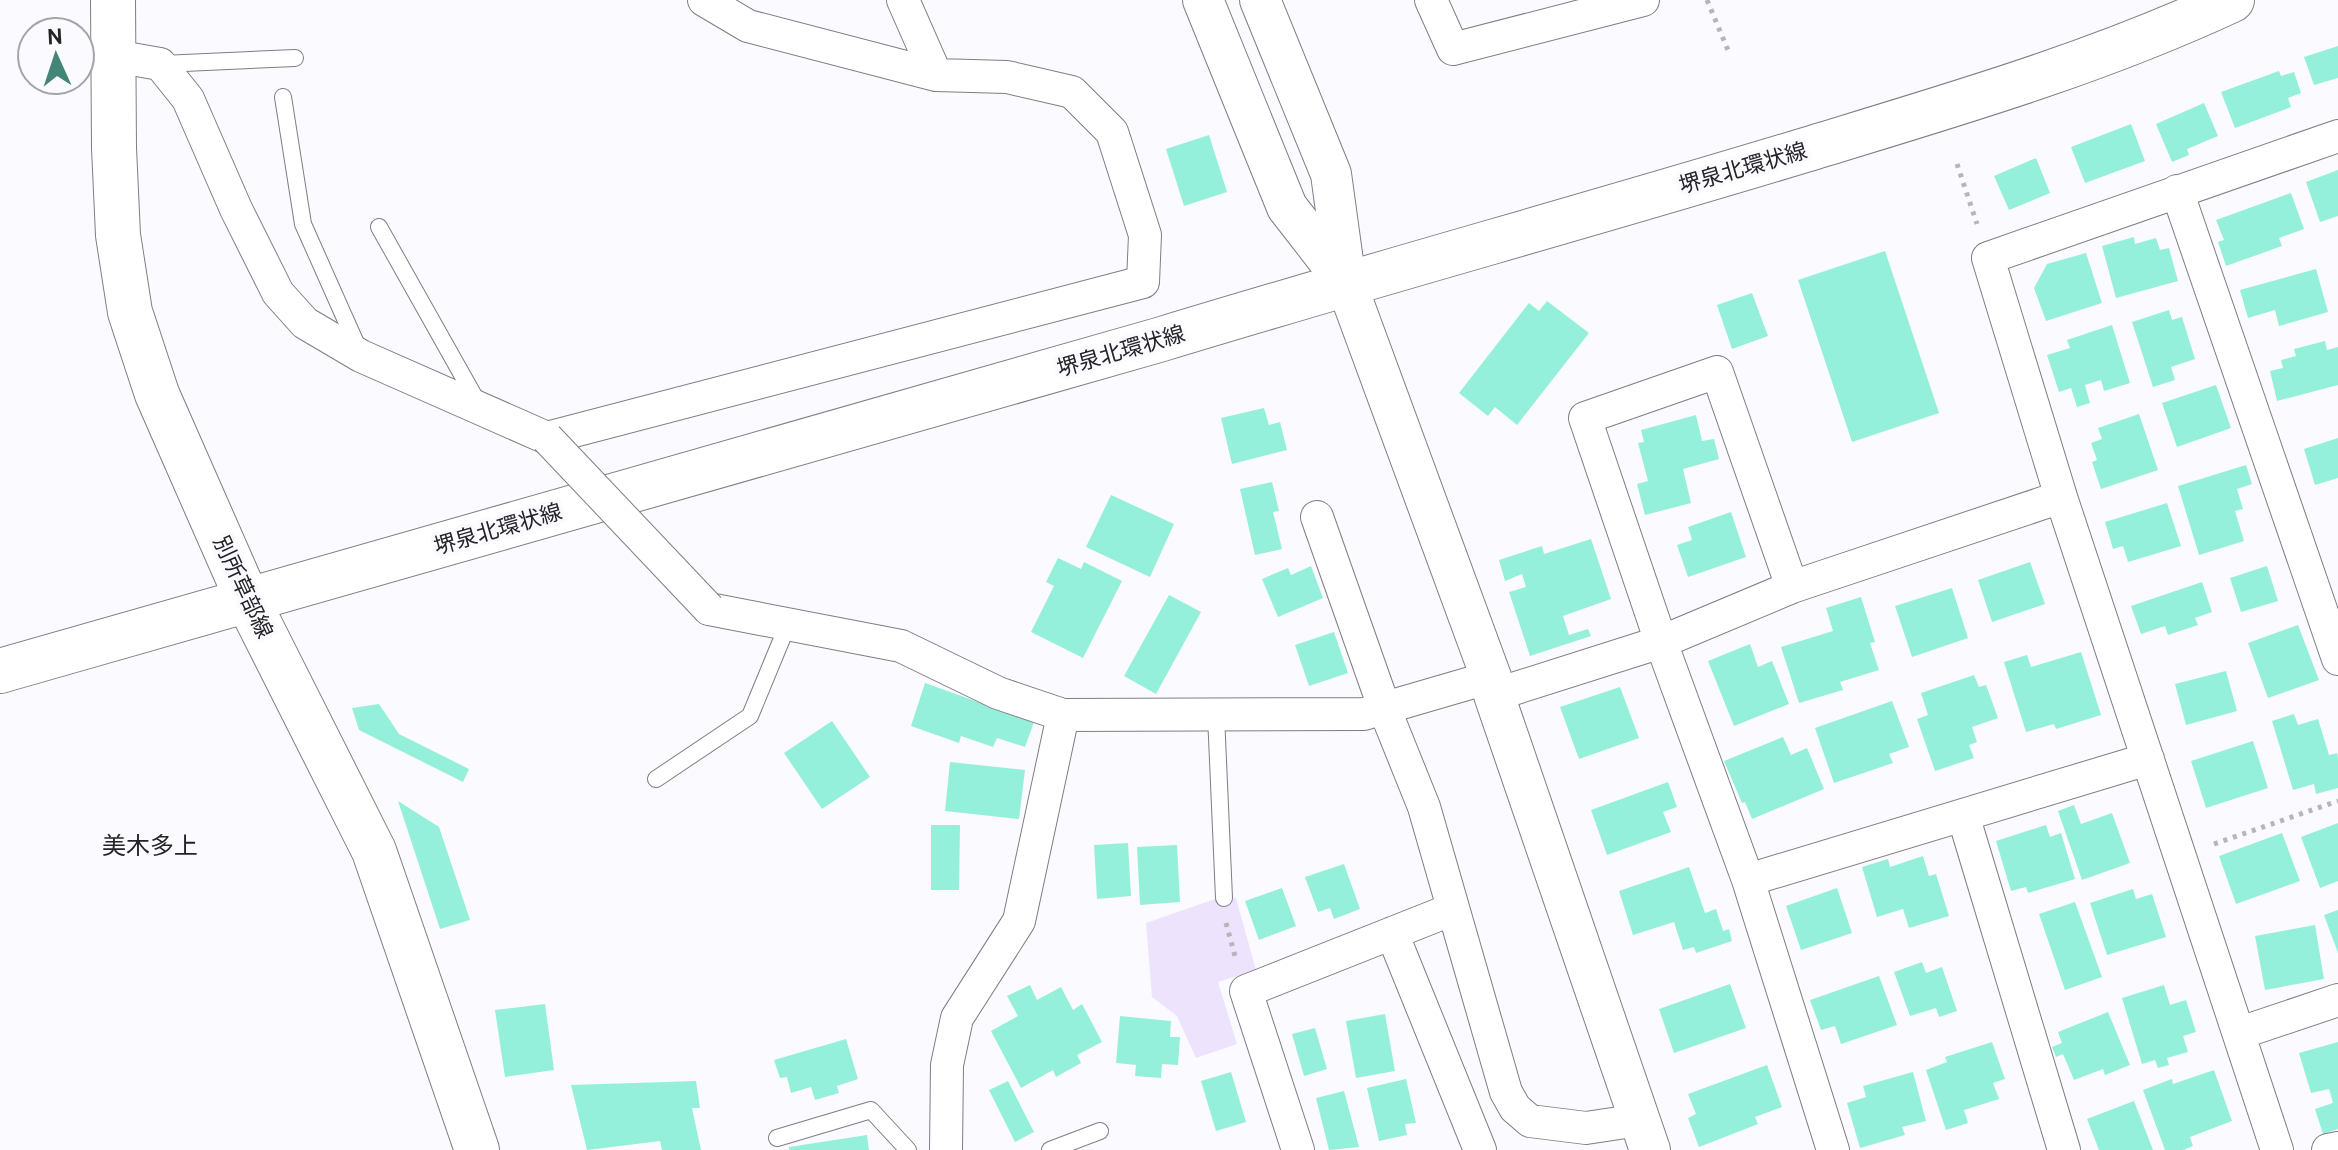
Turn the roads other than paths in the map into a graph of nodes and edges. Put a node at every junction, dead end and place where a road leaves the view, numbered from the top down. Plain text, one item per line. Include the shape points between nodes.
1 (113, 0) edge
2 (704, 0) edge
3 (903, 0) edge
4 (1203, 0) edge
5 (1260, 0) edge
6 (1431, 0) edge
7 (1643, 0) edge
8 (2232, 0) edge
9 (114, 56) junction
10 (295, 58) dead end
11 (160, 64) junction
12 (936, 75) junction
13 (283, 97) dead end
14 (2338, 136) edge
15 (2177, 191) junction
16 (379, 227) dead end
17 (1346, 283) junction
18 (361, 356) junction
19 (482, 409) junction
20 (547, 438) junction
21 (2061, 497) junction
22 (1317, 517) dead end
23 (1792, 587) junction
24 (248, 601) junction
25 (788, 624) junction
26 (1661, 642) junction
27 (2338, 659) edge
28 (0, 671) edge
29 (1492, 686) junction
30 (1385, 710) junction
31 (1063, 715) junction
32 (1216, 715) junction
33 (2148, 759) junction
34 (656, 779) dead end
35 (1963, 815) junction
36 (1748, 880) junction
37 (1224, 898) road end
38 (1453, 909) junction
39 (1392, 933) junction
40 (2338, 1000) edge
41 (2240, 1033) junction
42 (1100, 1131) dead end
43 (1644, 1135) edge
44 (777, 1138) dead end
45 (2338, 1148) edge
46 (477, 1150) edge
47 (908, 1150) edge
48 (946, 1150) edge
49 (1050, 1150) edge
50 (1298, 1150) edge
51 (1480, 1150) edge
52 (1833, 1150) edge
53 (2064, 1150) edge
54 (2277, 1150) edge
55 (2328, 1150) edge

1 - 9 main road, 別所草部線
2 - 12 street via 748,26
3 - 12 street
4 - 17 street via 1287,207
5 - 17 street via 1331,174
6 - 7 street via 1453,49
8 - 17 main road, 堺泉北環状線 via 2168,30 1952,105
9 - 11 street
9 - 24 main road, 別所草部線 via 118,235 130,312 157,394
10 - 11 lane
11 - 18 street via 188,99 278,293 305,323
12 - 20 street via 1007,77 1072,92 1112,132 1145,235 1143,282
13 - 18 lane via 303,224
14 - 15 street
15 - 21 street via 1988,258
15 - 27 street
16 - 19 lane
17 - 24 main road, 堺泉北環状線
17 - 29 street
18 - 19 street
19 - 20 street
20 - 25 street, bridge via 709,609
21 - 23 street
21 - 33 street
22 - 30 street
23 - 26 street
23 - 26 street via 1717,372 1585,418
24 - 28 main road, 堺泉北環状線
24 - 46 main road, 別所草部線 via 374,851
25 - 31 street via 901,646 998,693
25 - 34 lane via 750,716
26 - 29 street
26 - 36 street
29 - 30 street
29 - 43 street
30 - 32 street
30 - 38 street via 1424,807
31 - 32 street
31 - 48 street via 1019,921 957,1018 947,1065
32 - 37 lane
33 - 35 street
33 - 41 street
35 - 36 street
35 - 53 street
36 - 52 street
38 - 39 street
38 - 43 street via 1515,1108 1530,1121
39 - 50 street via 1246,991
39 - 51 street
40 - 41 street
41 - 54 street
42 - 49 lane
44 - 47 lane via 871,1110
45 - 55 street

